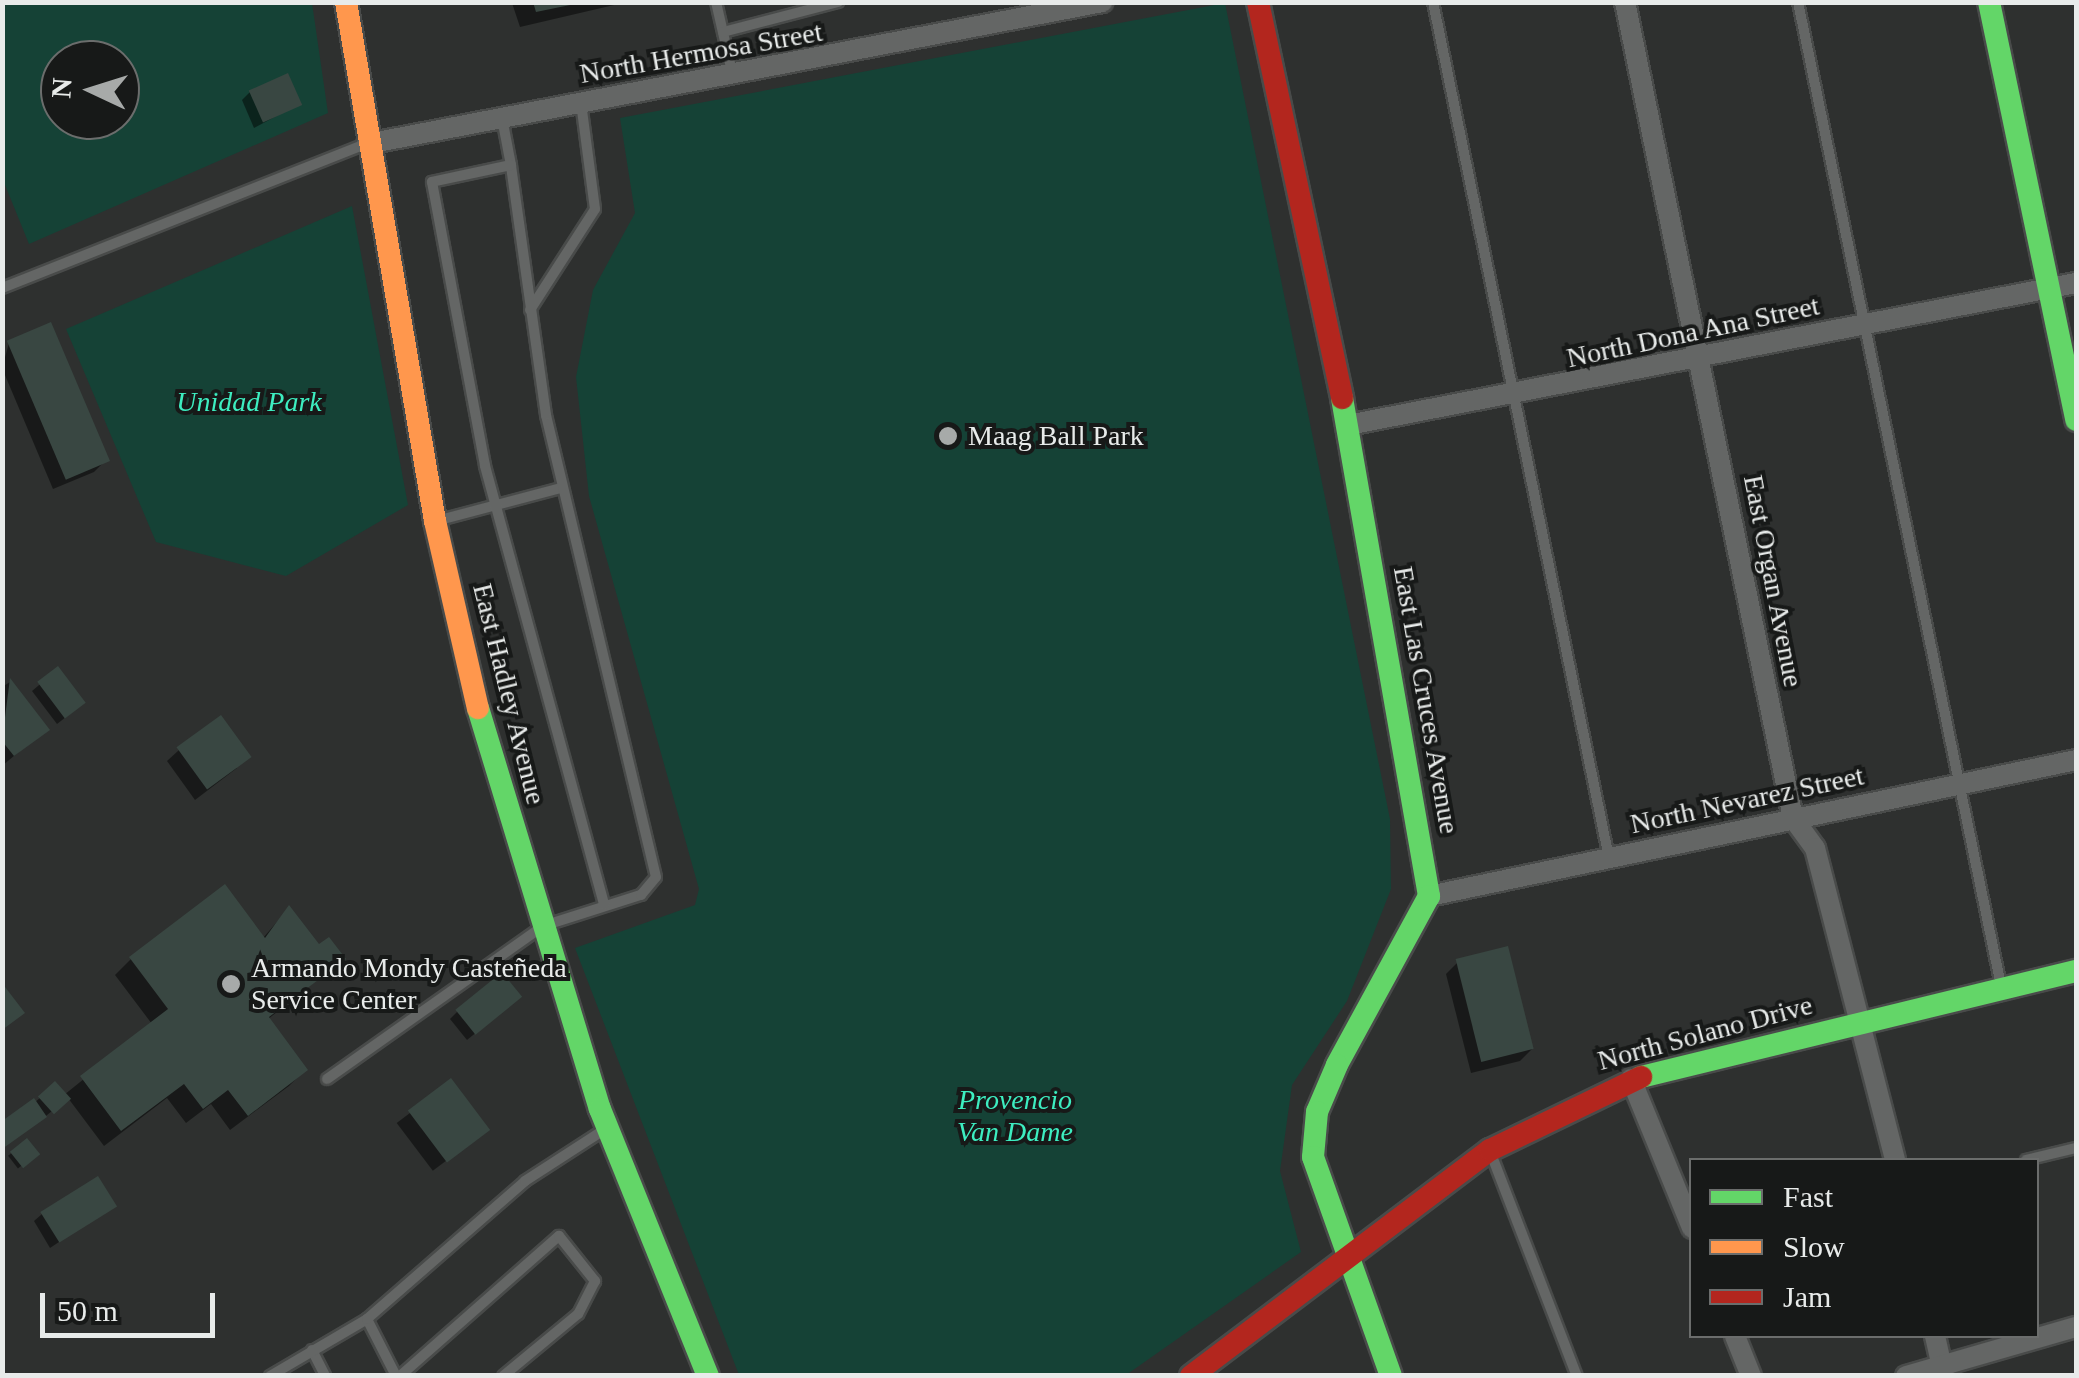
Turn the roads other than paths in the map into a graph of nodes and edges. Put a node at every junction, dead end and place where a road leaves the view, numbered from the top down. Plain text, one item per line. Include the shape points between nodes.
1 (346, 2) edge
2 (716, 2) edge
3 (838, 2) edge
4 (1102, 2) edge
5 (1258, 2) edge
6 (1433, 2) edge
7 (1624, 2) edge
8 (1798, 2) edge
9 (1990, 2) edge
10 (723, 32) junction
11 (734, 77) junction
12 (580, 102) junction
13 (502, 118) junction
14 (367, 144) junction
15 (511, 164) junction
16 (2076, 283) edge
17 (2, 288) edge
18 (2048, 290) junction
19 (530, 310) junction
20 (1865, 324) junction
21 (1700, 360) junction
22 (1514, 396) junction
23 (2076, 420) edge
24 (1348, 425) junction
25 (561, 488) junction
26 (495, 506) junction
27 (436, 521) junction
28 (2076, 760) edge
29 (1956, 784) junction
30 (1793, 818) junction
31 (1609, 858) junction
32 (1429, 896) junction
33 (604, 905) junction
34 (543, 926) junction
35 (2076, 971) edge
36 (2001, 989) junction
37 (1863, 1022) junction
38 (1631, 1079) junction
39 (327, 1080) dead end
40 (608, 1128) junction
41 (2076, 1148) edge
42 (1490, 1150) junction
43 (1896, 1158) edge
44 (2034, 1158) edge
45 (1689, 1221) edge
46 (1344, 1263) junction
47 (367, 1319) junction
48 (2076, 1327) edge
49 (1736, 1338) edge
50 (1935, 1338) edge
51 (312, 1350) junction
52 (1220, 1367) edge
53 (1942, 1368) edge
54 (270, 1376) edge
55 (325, 1376) edge
56 (398, 1376) edge
57 (503, 1376) edge
58 (708, 1376) edge
59 (1192, 1376) edge
60 (1391, 1376) edge
61 (1577, 1376) edge
62 (1751, 1376) edge
63 (1906, 1376) edge

1 - 14 street, East Hadley Avenue
2 - 10 lane
3 - 10 lane
4 - 11 street, North Hermosa Street
5 - 24 street, East Las Cruces Avenue
6 - 22 lane
7 - 21 street, East Organ Avenue
8 - 20 lane
9 - 18 street
10 - 11 lane
11 - 12 street, North Hermosa Street
12 - 13 street, North Hermosa Street
12 - 19 lane via 595,209
13 - 14 street, North Hermosa Street
13 - 15 lane
14 - 17 lane
14 - 27 street, East Hadley Avenue
15 - 19 lane
15 - 26 lane via 432,182
16 - 18 street, North Dona Ana Street
18 - 20 street, North Dona Ana Street
18 - 23 street
19 - 25 lane
20 - 21 street, North Dona Ana Street
20 - 29 lane
21 - 22 street, North Dona Ana Street
21 - 30 street, East Organ Avenue
22 - 24 street, North Dona Ana Street
22 - 31 lane
24 - 32 street, East Las Cruces Avenue
25 - 26 lane
25 - 33 lane via 656,858 652,888
26 - 27 lane
26 - 33 lane
27 - 34 street, East Hadley Avenue via 492,762
28 - 29 street, North Nevarez Street
29 - 30 street, North Nevarez Street
29 - 36 lane
30 - 31 street, North Nevarez Street
30 - 37 street, East Organ Avenue via 1816,848
31 - 32 street, North Nevarez Street
32 - 46 street via 1317,1112 1313,1157
33 - 34 lane
34 - 39 lane
34 - 40 street, East Hadley Avenue
35 - 36 street, North Solano Drive
36 - 37 street, North Solano Drive
37 - 38 street, North Solano Drive
37 - 43 street, East Organ Avenue
38 - 42 street, North Solano Drive
38 - 45 street
40 - 47 lane via 525,1181
40 - 58 street, East Hadley Avenue
41 - 44 lane
42 - 46 street, North Solano Drive
42 - 61 lane
46 - 52 street, North Solano Drive
46 - 60 street
47 - 51 lane
47 - 56 lane
48 - 53 street
49 - 62 street
50 - 53 street
51 - 54 lane
51 - 55 lane
52 - 59 street, North Solano Drive
53 - 63 street
56 - 57 lane via 559,1236 595,1280 578,1314

